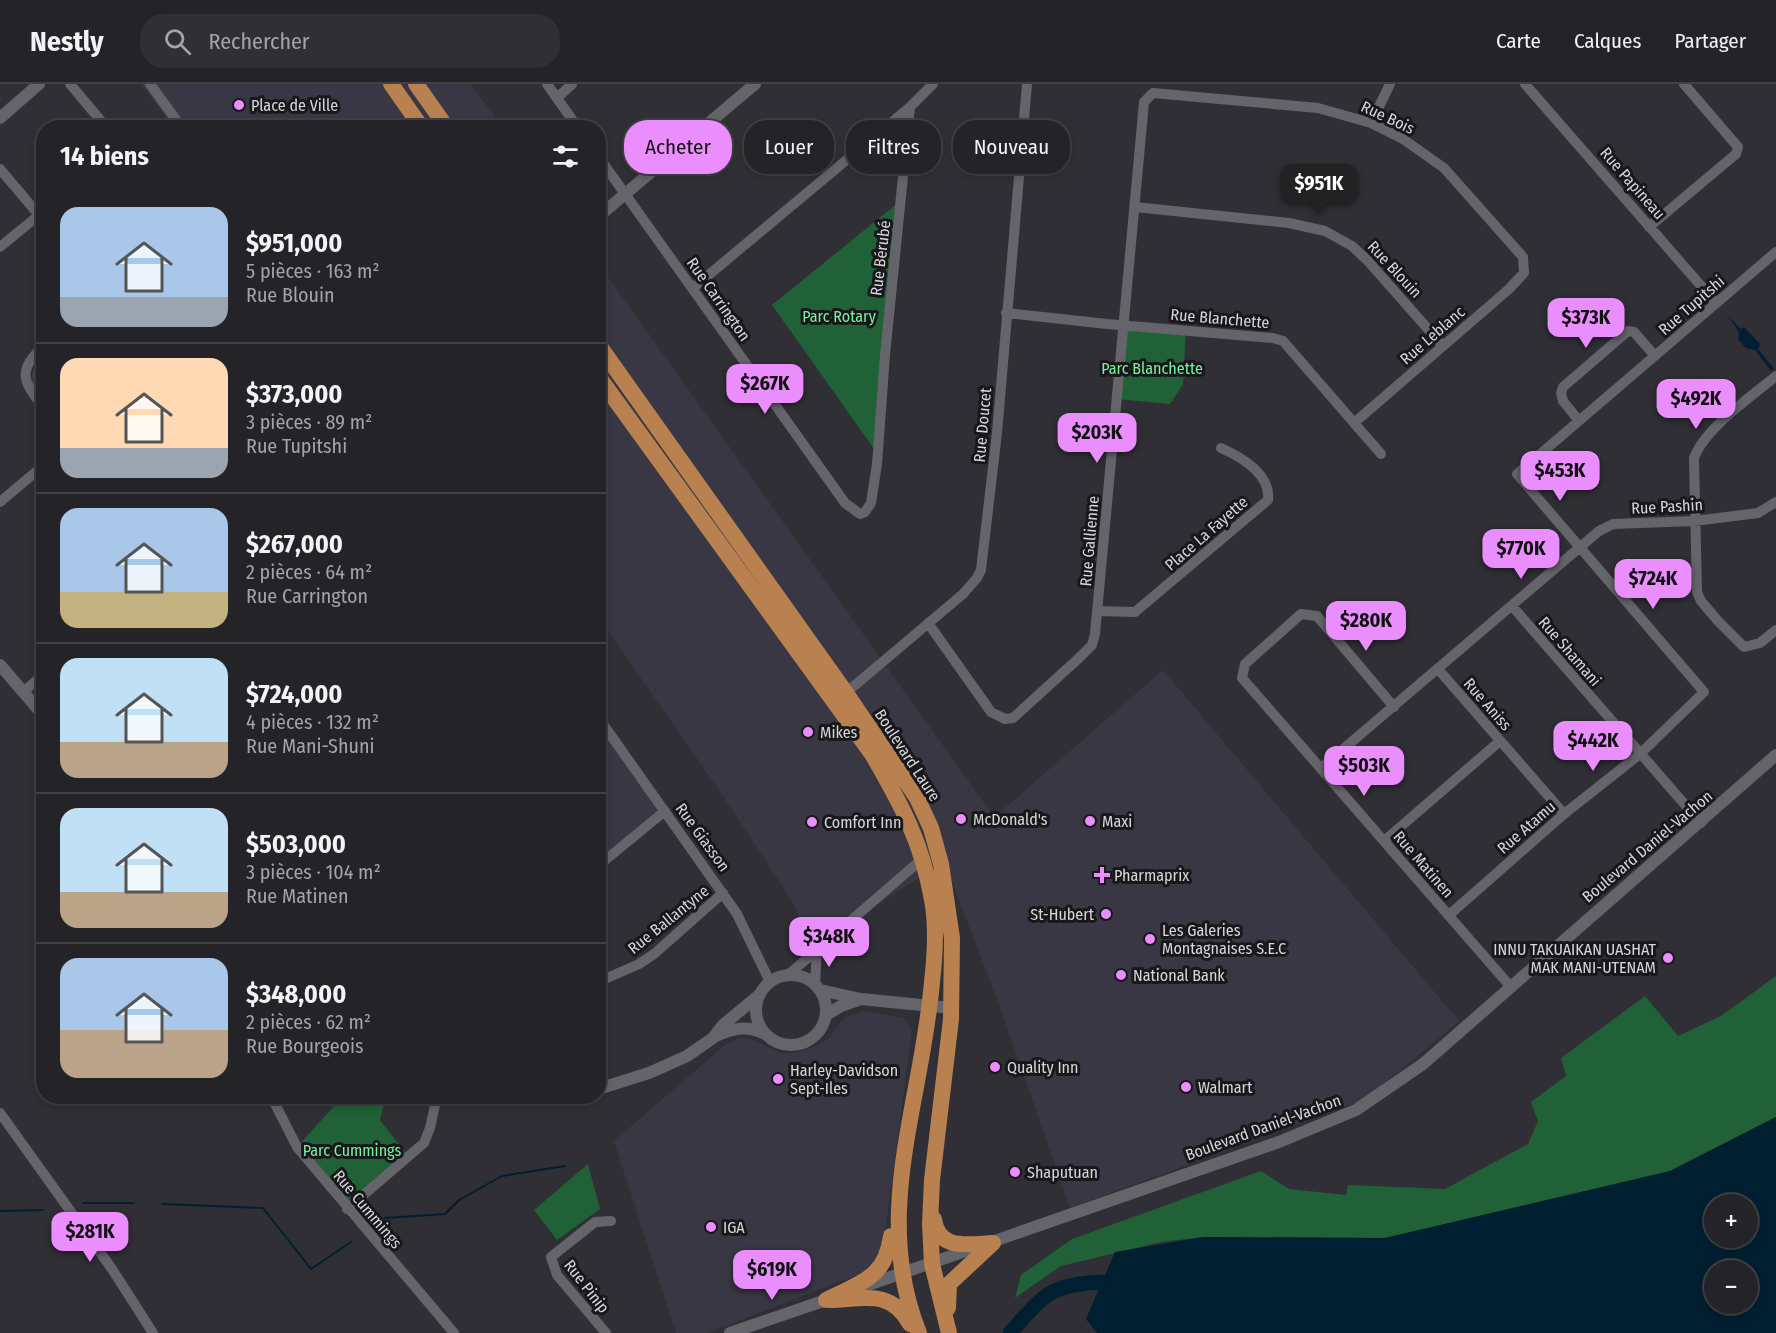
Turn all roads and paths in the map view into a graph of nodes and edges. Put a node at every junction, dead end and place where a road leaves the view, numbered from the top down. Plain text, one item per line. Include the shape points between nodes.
1 (39, 84) edge
2 (70, 84) edge
3 (150, 84) edge
4 (391, 84) edge
5 (416, 84) edge
6 (547, 84) edge
7 (572, 84) edge
8 (755, 84) edge
9 (933, 84) edge
10 (1027, 84) edge
11 (1390, 84) edge
12 (1525, 84) edge
13 (1684, 84) edge
14 (1150, 96) joint
15 (556, 98) junction
16 (910, 107) junction
17 (0, 118) edge
18 (100, 120) edge
19 (176, 120) edge
20 (416, 120) edge
21 (441, 120) edge
22 (572, 120) edge
23 (1371, 123) junction
24 (606, 167) edge
25 (0, 169) edge
26 (625, 194) junction
27 (1135, 207) junction
28 (606, 210) edge
29 (36, 212) edge
30 (36, 222) edge
31 (1649, 227) junction
32 (0, 247) edge
33 (1776, 252) edge
34 (1524, 267) joint
35 (693, 288) junction
36 (1716, 303) junction
37 (1006, 312) junction
38 (1125, 325) junction
39 (1443, 346) junction
40 (36, 354) edge
41 (606, 355) edge
42 (1655, 356) junction
43 (614, 366) junction
44 (606, 372) edge
45 (1776, 376) edge
46 (606, 386) edge
47 (36, 398) edge
48 (1579, 421) junction
49 (1354, 423) junction
50 (1221, 448) dead end
51 (1381, 454) dead end
52 (36, 472) edge
53 (0, 502) edge
54 (1776, 502) edge
55 (860, 514) joint
56 (1694, 521) junction
57 (1581, 548) junction
58 (1512, 606) junction
59 (1097, 611) junction
60 (928, 623) junction
61 (1776, 630) edge
62 (0, 665) edge
63 (1438, 669) junction
64 (36, 681) edge
65 (23, 692) junction
66 (840, 698) junction
67 (36, 707) edge
68 (1394, 707) junction
69 (606, 728) edge
70 (1500, 741) junction
71 (1640, 754) junction
72 (1776, 755) edge
73 (1321, 768) junction
74 (665, 811) junction
75 (1564, 814) junction
76 (1701, 823) junction
77 (1384, 841) junction
78 (606, 859) edge
79 (922, 859) junction
80 (723, 893) junction
81 (1449, 915) junction
82 (818, 949) junction
83 (788, 975) junction
84 (606, 978) edge
85 (770, 982) junction
86 (1510, 986) junction
87 (818, 987) junction
88 (759, 995) junction
89 (861, 999) junction
90 (930, 1006) junction
91 (951, 1008) junction
92 (826, 1015) junction
93 (767, 1034) junction
94 (713, 1038) junction
95 (606, 1086) edge
96 (275, 1104) edge
97 (435, 1104) edge
98 (0, 1113) edge
99 (932, 1180) junction
100 (898, 1203) junction
101 (347, 1209) junction
102 (611, 1221) dead end
103 (993, 1243) junction
104 (932, 1264) junction
105 (902, 1274) junction
106 (826, 1300) junction
107 (153, 1333) edge
108 (454, 1333) edge
109 (606, 1333) edge
110 (730, 1333) edge
111 (917, 1333) edge
112 (950, 1333) edge

1 - 17 street
2 - 18 street
3 - 19 street
4 - 20 highway
5 - 21 highway
6 - 15 street
7 - 15 street
8 - 26 street
9 - 16 street
10 - 37 street, Rue Doucet
11 - 23 street
12 - 31 street, Rue Papineau
13 - 31 street via 1736,144 1736,154
14 - 23 street, Rue Bois via 1163,93 1318,108
14 - 27 street, Rue Gallienne via 1144,102
15 - 22 street
16 - 35 street
16 - 55 street, Rue Bérubé via 877,464 871,503
23 - 34 street, Rue Bois via 1413,145 1444,168 1523,257
24 - 26 street, Rue Carrington
25 - 29 street
26 - 28 street
26 - 35 street, Rue Carrington
27 - 38 street, Rue Gallienne
27 - 39 street, Rue Blouin via 1279,222 1325,231 1367,260
30 - 32 street
31 - 36 street, Rue Papineau
33 - 36 street, Rue Tupitshi
34 - 39 street, Rue Leblanc via 1524,273 1509,289
35 - 55 street, Rue Carrington via 845,503
36 - 42 street, Rue Tupitshi
37 - 38 street, Rue Blanchette
37 - 60 street, Rue Doucet via 981,570 963,594
38 - 49 street, Rue Blanchette via 1283,341
38 - 59 street, Rue Gallienne
39 - 49 street, Rue Leblanc
40 - 47 street via 25,373 28,388
41 - 43 highway, Boulevard Laure
42 - 48 street, Rue Tupitshi
42 - 48 street via 1634,332 1628,331 1563,387 1563,401
43 - 44 street
43 - 66 highway, Boulevard Laure
45 - 56 street via 1724,420 1697,450
46 - 66 highway, Boulevard Laure
48 - 57 street, Rue Tupitshi via 1517,474
49 - 51 street, Rue Blanchette
50 - 59 street, Place La Fayette via 1238,456 1261,476 1269,492 1268,500 1135,612
52 - 53 street
54 - 56 street, Rue Pashin via 1758,513
56 - 57 street, Rue Pashin via 1613,524
56 - 61 street via 1696,580 1701,601 1744,646 1760,643
57 - 58 street, Rue Pashin
57 - 71 street, Rue Atamu via 1704,692
58 - 63 street, Rue Pashin
58 - 71 street, Rue Shamani
59 - 60 street, Rue Gallienne via 1092,645 1013,718 1005,719 991,712
60 - 66 street, Rue Doucet
62 - 65 street
63 - 68 street, Rue Pashin
63 - 70 street, Rue Aniss
64 - 65 street
65 - 67 street
66 - 79 highway, Boulevard Laure via 907,814
66 - 91 highway, Boulevard Laure via 917,798 931,828 949,908
68 - 73 street, Rue Pashin
68 - 73 street, Rue Matinen via 1317,616 1301,614 1245,664 1242,678
69 - 74 street, Rue Giasson
70 - 75 street, Rue Aniss
70 - 77 street
71 - 75 street, Rue Atamu
71 - 76 street, Rue Shamani
72 - 76 street, Boulevard Daniel-Vachon
73 - 77 street, Rue Matinen
74 - 78 street
74 - 80 street, Rue Giasson
75 - 81 street, Rue Atamu
76 - 86 street, Boulevard Daniel-Vachon
77 - 81 street, Rue Matinen
79 - 82 street
79 - 90 highway, Boulevard Laure via 932,902 934,959
80 - 84 street, Rue Ballantyne via 647,959
80 - 85 street, Rue Giasson
81 - 86 street, Rue Matinen
82 - 83 street
82 - 87 street
83 - 85 street
83 - 87 street via 807,979
85 - 88 street
86 - 103 street, Boulevard Daniel-Vachon via 1423,1064 1356,1110 1279,1142
87 - 89 street
87 - 92 street
88 - 93 street via 757,1016
88 - 94 street
89 - 90 street
89 - 92 street
90 - 91 street
90 - 100 highway, Boulevard Laure
91 - 99 highway, Boulevard Laure
92 - 93 street via 816,1034 807,1041 786,1044
93 - 94 street via 753,1027
94 - 95 street via 664,1067
96 - 101 street, Rue Cummings via 297,1147
97 - 101 street via 423,1143
98 - 107 street
99 - 103 highway via 939,1236 957,1245
99 - 104 highway, Boulevard Laure
100 - 105 highway, Boulevard Laure
100 - 106 highway via 888,1254 881,1268
101 - 108 street, Rue Cummings
102 - 109 street, Rue Pinip via 595,1222 551,1257 557,1275
103 - 104 street, Boulevard Daniel-Vachon
103 - 112 highway via 949,1284 946,1297
104 - 105 street, Boulevard Daniel-Vachon
104 - 112 highway, Boulevard Laure
105 - 106 street, Boulevard Daniel-Vachon
105 - 111 highway, Boulevard Laure
106 - 110 street, Boulevard Daniel-Vachon
106 - 111 highway via 893,1302

